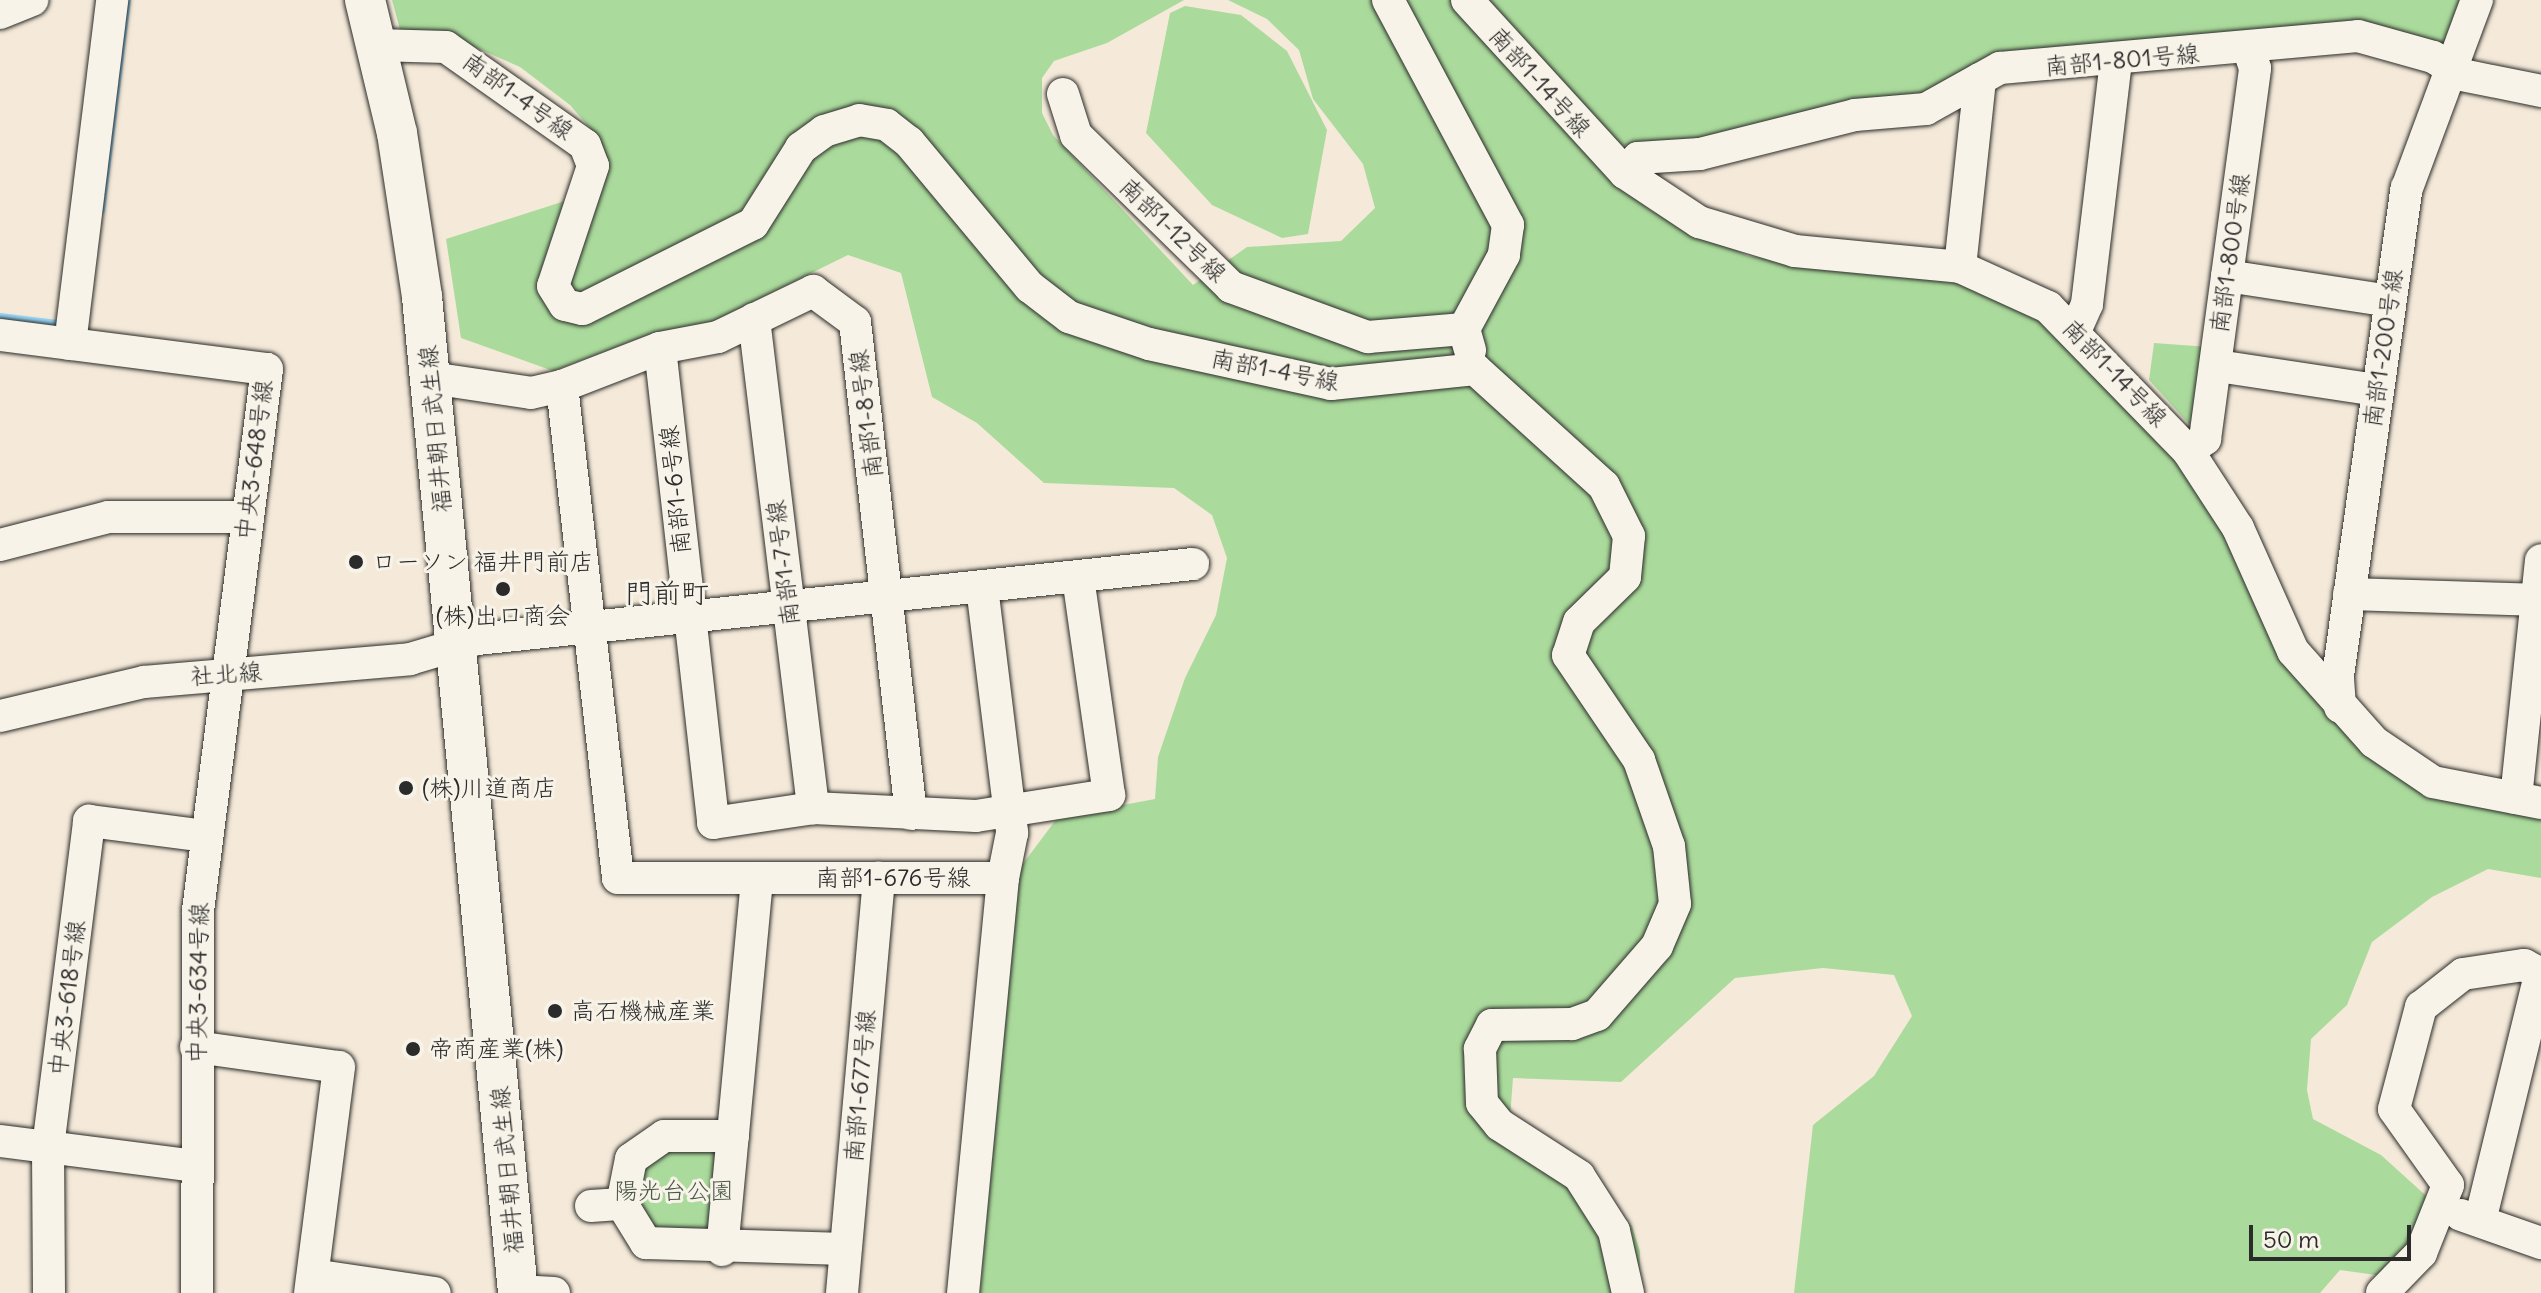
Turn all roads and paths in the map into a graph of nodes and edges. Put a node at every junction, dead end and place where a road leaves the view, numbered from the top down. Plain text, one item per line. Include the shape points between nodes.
1 (32, 0) edge
2 (112, 0) edge
3 (365, 0) edge
4 (1388, 0) edge
5 (1467, 0) edge
6 (2477, 0) edge
7 (0, 13) edge
8 (377, 45) junction
9 (2248, 48) junction
10 (2116, 61) junction
11 (2448, 68) junction
12 (1980, 79) junction
13 (2541, 91) edge
14 (1063, 94) dead end
15 (1625, 173) junction
16 (1960, 267) junction
17 (2227, 276) junction
18 (2390, 301) junction
19 (754, 319) junction
20 (1464, 329) junction
21 (2076, 329) junction
22 (0, 335) edge
23 (70, 344) junction
24 (660, 348) junction
25 (2231, 368) dead end
26 (1475, 369) junction
27 (431, 378) junction
28 (562, 386) junction
29 (2376, 390) junction
30 (2188, 451) junction
31 (247, 517) junction
32 (0, 545) edge
33 (2541, 560) edge
34 (1193, 564) dead end
35 (1078, 577) junction
36 (982, 587) junction
37 (2349, 594) junction
38 (885, 597) junction
39 (2538, 600) edge
40 (788, 607) junction
41 (689, 617) junction
42 (589, 627) junction
43 (455, 648) junction
44 (227, 674) junction
45 (2340, 707) junction
46 (2534, 708) edge
47 (0, 716) edge
48 (2528, 800) edge
49 (813, 808) junction
50 (1010, 811) junction
51 (911, 814) junction
52 (206, 836) junction
53 (879, 878) junction
54 (1003, 878) junction
55 (757, 879) junction
56 (2540, 974) edge
57 (196, 1047) junction
58 (733, 1136) junction
59 (0, 1141) edge
60 (48, 1147) junction
61 (196, 1166) junction
62 (2442, 1210) junction
63 (2480, 1221) junction
64 (2541, 1243) edge
65 (845, 1249) junction
66 (722, 1250) junction
67 (312, 1284) edge
68 (530, 1292) edge
69 (49, 1293) edge
70 (197, 1293) edge
71 (435, 1293) edge
72 (842, 1293) edge
73 (963, 1293) edge
74 (1628, 1293) edge
75 (2382, 1293) edge

1 - 7 street
2 - 23 street
3 - 8 main road, 福井朝日武生線
4 - 20 street via 1508,225 1504,255
5 - 15 street, 南部1-14号線
6 - 11 street, 南部1-200号線
8 - 26 street, 南部1-4号線 via 446,47 585,145 593,166 553,286 565,305 583,309 753,224 801,148 824,131 859,120 887,125 909,142 1030,287 1069,317 1149,344 1331,384
8 - 27 main road, 福井朝日武生線 via 412,221
9 - 10 street, 南部1-801号線
9 - 11 street, 南部1-801号線 via 2358,36
9 - 17 street, 南部1-800号線 via 2255,68
10 - 12 street, 南部1-801号線 via 2000,68
10 - 21 street via 2087,304
11 - 13 street, 南部1-801号線
11 - 18 street, 南部1-200号線 via 2407,188
12 - 15 street, 南部1-801号線 via 1926,109 1855,115 1700,154 1638,158
12 - 16 street
14 - 20 street, 南部1-12号線 via 1076,135 1231,287 1368,337
15 - 16 street, 南部1-14号線 via 1699,222 1757,244
16 - 21 street, 南部1-14号線 via 2008,285
17 - 18 street
17 - 30 street, 南部1-800号線 via 2205,439
18 - 29 street, 南部1-200号線
19 - 24 street, 南部1-8号線 via 718,337
19 - 38 street, 南部1-8号線 via 813,291 855,322
19 - 40 street, 南部1-7号線
20 - 26 street
21 - 30 street, 南部1-14号線
22 - 23 street, 中央3-648号線
23 - 31 street, 中央3-648号線 via 267,369
24 - 28 street, 南部1-8号線
24 - 41 street, 南部1-6号線
25 - 29 street
26 - 74 street via 1604,486 1629,536 1625,577 1579,622 1568,655 1639,760 1669,846 1675,904 1657,946 1597,1015 1572,1024 1492,1025 1480,1049 1482,1103 1500,1125 1579,1176 1614,1231
27 - 28 street, 南部1-8号線 via 531,393
27 - 43 main road, 福井朝日武生線
28 - 42 street
29 - 37 street, 南部1-200号線
30 - 45 street, 南部1-14号線 via 2238,528 2293,651
31 - 32 street via 108,517
31 - 44 street, 中央3-648号線
33 - 39 street
34 - 35 street, 社北線
35 - 36 street, 社北線
35 - 50 street via 1109,795
36 - 38 street, 社北線
36 - 50 street
37 - 39 street
37 - 45 street, 南部1-200号線
38 - 40 street, 社北線
38 - 51 street, 南部1-8号線
39 - 46 street
40 - 41 street, 社北線
40 - 49 street, 南部1-7号線
41 - 42 street, 社北線
41 - 49 street, 南部1-6号線 via 713,823
42 - 43 street, 社北線
42 - 55 street, 南部1-676号線 via 618,878
43 - 44 street, 社北線 via 410,659
43 - 68 main road, 福井朝日武生線
44 - 47 street, 社北線 via 122,685
44 - 52 street, 中央3-634号線
45 - 48 street, 南部1-14号線 via 2420,775 2453,788
46 - 48 street
49 - 51 street
50 - 51 street
50 - 54 street
52 - 57 street, 中央3-634号線
52 - 60 street, 中央3-618号線 via 89,821
53 - 54 street, 南部1-676号線
53 - 55 street, 南部1-676号線
53 - 65 street, 南部1-677号線
54 - 73 street, 南部1-676号線
55 - 58 street
56 - 62 street via 2524,965 2463,974 2421,1007 2394,1109 2448,1185
56 - 63 street
57 - 61 street, 中央3-634号線
57 - 67 street via 339,1067
58 - 66 street
58 - 66 street via 680,1134 645,1146 606,1205 646,1243
59 - 60 street
60 - 61 street
60 - 69 street, 中央3-618号線
61 - 70 street, 中央3-634号線
62 - 63 street
62 - 75 street via 2421,1253
63 - 64 street
65 - 66 street
65 - 72 street, 南部1-677号線
67 - 71 street

